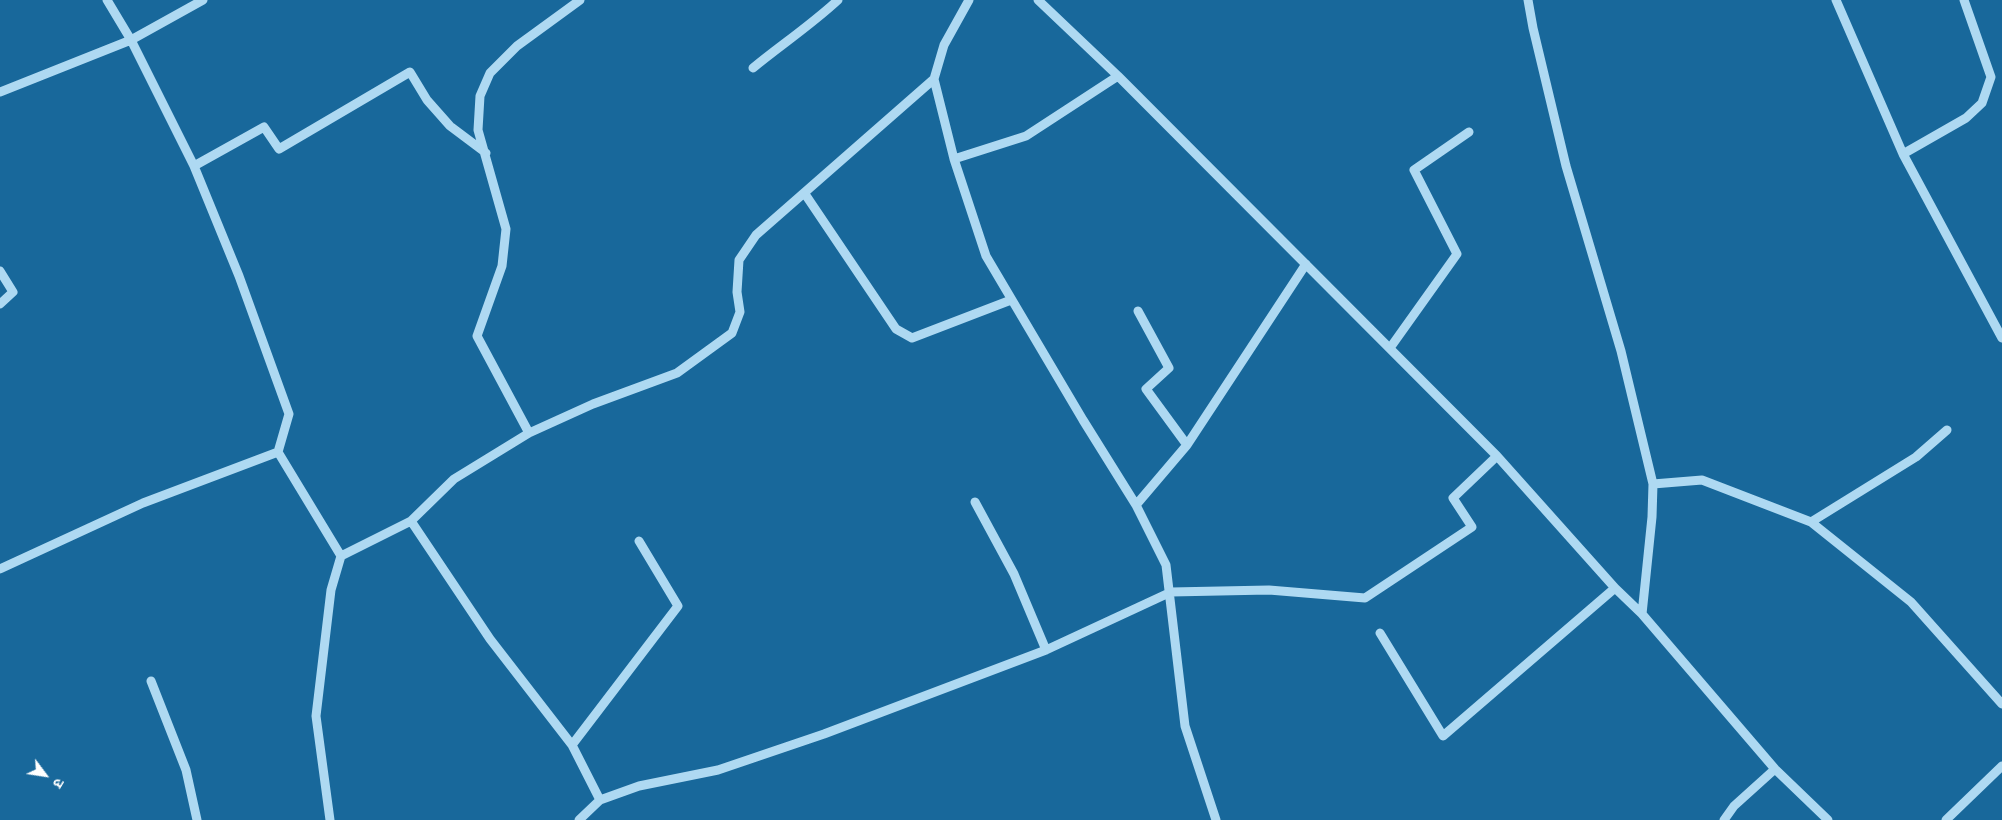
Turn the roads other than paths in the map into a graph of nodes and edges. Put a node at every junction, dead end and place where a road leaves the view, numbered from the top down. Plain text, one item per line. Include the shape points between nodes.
1 (107, 0) edge
2 (203, 0) edge
3 (580, 0) edge
4 (838, 0) edge
5 (970, 0) edge
6 (1038, 0) edge
7 (1528, 0) edge
8 (1836, 0) edge
9 (1964, 0) edge
10 (131, 40) junction
11 (753, 68) dead end
12 (1118, 76) junction
13 (934, 79) junction
14 (0, 92) edge
15 (1469, 132) dead end
16 (486, 153) junction
17 (1903, 154) junction
18 (954, 159) junction
19 (194, 166) junction
20 (805, 194) junction
21 (1306, 264) junction
22 (0, 271) edge
23 (1012, 300) junction
24 (0, 304) edge
25 (1138, 311) dead end
26 (2002, 338) edge
27 (1390, 348) junction
28 (1947, 430) dead end
29 (529, 432) junction
30 (1187, 445) junction
31 (278, 452) junction
32 (1498, 456) junction
33 (1653, 484) junction
34 (974, 502) dead end
35 (1136, 505) junction
36 (411, 521) junction
37 (1811, 522) junction
38 (639, 541) dead end
39 (341, 556) junction
40 (0, 569) edge
41 (1615, 588) junction
42 (1171, 592) junction
43 (1642, 614) junction
44 (1380, 633) dead end
45 (1046, 650) junction
46 (152, 681) dead end
47 (2002, 704) edge
48 (572, 745) junction
49 (2002, 766) edge
50 (1775, 769) junction
51 (600, 800) junction
52 (197, 820) edge
53 (330, 820) edge
54 (578, 820) edge
55 (1216, 820) edge
56 (1724, 820) edge
57 (1828, 820) edge
58 (1946, 820) edge

1 - 10 street
2 - 10 street
3 - 16 street via 517,46 490,74 480,96 478,130
4 - 11 street
5 - 13 street via 944,45
6 - 12 street
7 - 33 street via 1566,166 1621,351
8 - 17 street
9 - 17 street via 1991,77 1982,103 1966,118
10 - 14 street
10 - 19 street
12 - 18 street via 1026,136
12 - 21 street
13 - 18 street
13 - 20 street
15 - 27 street via 1414,170 1457,254
16 - 19 street via 450,126 427,100 410,72 279,150 264,127
16 - 29 street via 506,229 502,266 477,336
17 - 26 street
18 - 23 street via 986,256
19 - 31 street via 239,276 288,414
20 - 23 street via 896,329 912,338
20 - 29 street via 756,236 739,260 737,292 740,312 732,333 677,373
21 - 27 street
21 - 30 street
22 - 24 street via 13,292
23 - 35 street
25 - 30 street via 1169,368 1146,389
27 - 32 street
28 - 37 street via 1916,457
29 - 36 street via 454,478
30 - 35 street
31 - 39 street
31 - 40 street via 143,503
32 - 41 street
32 - 42 street via 1453,498 1472,527 1365,598 1269,590
33 - 37 street via 1702,480
33 - 43 street
34 - 45 street via 1014,574
35 - 42 street via 1166,565
36 - 39 street
36 - 48 street via 490,638
37 - 47 street via 1911,602
38 - 48 street via 678,606
39 - 53 street via 331,590 316,716
41 - 43 street
41 - 44 street via 1443,736
42 - 45 street
42 - 55 street via 1186,726
43 - 50 street
45 - 51 street via 824,734 718,770 639,786
46 - 52 street via 186,770
48 - 51 street
49 - 58 street
50 - 56 street via 1734,806
50 - 57 street
51 - 54 street

